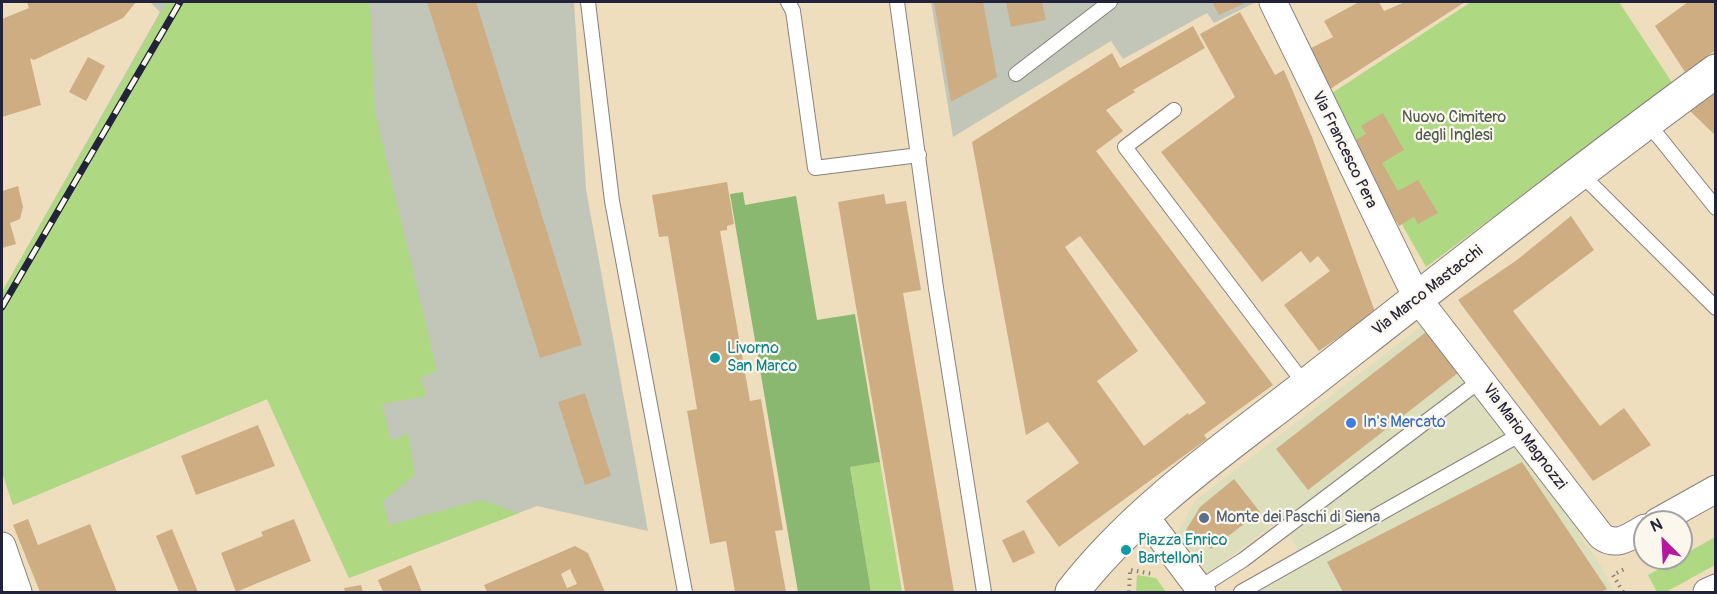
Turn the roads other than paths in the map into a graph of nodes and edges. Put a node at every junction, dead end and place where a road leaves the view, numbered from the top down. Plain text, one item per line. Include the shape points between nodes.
1 (588, 2) edge
2 (788, 2) edge
3 (897, 2) edge
4 (1110, 2) edge
5 (1273, 2) edge
6 (1716, 71) edge
7 (1016, 74) dead end
8 (1174, 110) dead end
9 (1646, 122) junction
10 (919, 155) junction
11 (1580, 172) junction
12 (1716, 208) edge
13 (1417, 298) junction
14 (1716, 308) edge
15 (1481, 380) junction
16 (1306, 386) junction
17 (1521, 434) junction
18 (1716, 489) edge
19 (1678, 510) edge
20 (1144, 514) junction
21 (1633, 534) edge
22 (2, 546) edge
23 (1716, 588) edge
24 (1200, 590) edge
25 (18, 592) edge
26 (685, 592) edge
27 (984, 592) edge
28 (1072, 592) edge
29 (1241, 592) edge
30 (1707, 592) edge

1 - 26 lane via 612,201
2 - 10 lane via 793,11 815,168
3 - 10 lane
4 - 7 lane
5 - 13 street, Via Francesco Pera
6 - 9 street, Via Marco Mastacchi
8 - 16 lane via 1125,147
9 - 11 street, Via Marco Mastacchi
9 - 12 lane
10 - 27 lane
11 - 13 street, Via Marco Mastacchi
11 - 14 lane
13 - 15 street, Via Mario Magnozzi
13 - 16 street, Via Marco Mastacchi
15 - 17 street, Via Mario Magnozzi
15 - 24 lane
16 - 20 street, Via Marco Mastacchi
17 - 21 street, Via Mario Magnozzi via 1601,536 1612,542
17 - 29 lane
18 - 19 street
20 - 24 street
20 - 28 street, Via Marco Mastacchi
22 - 25 street
23 - 30 street

